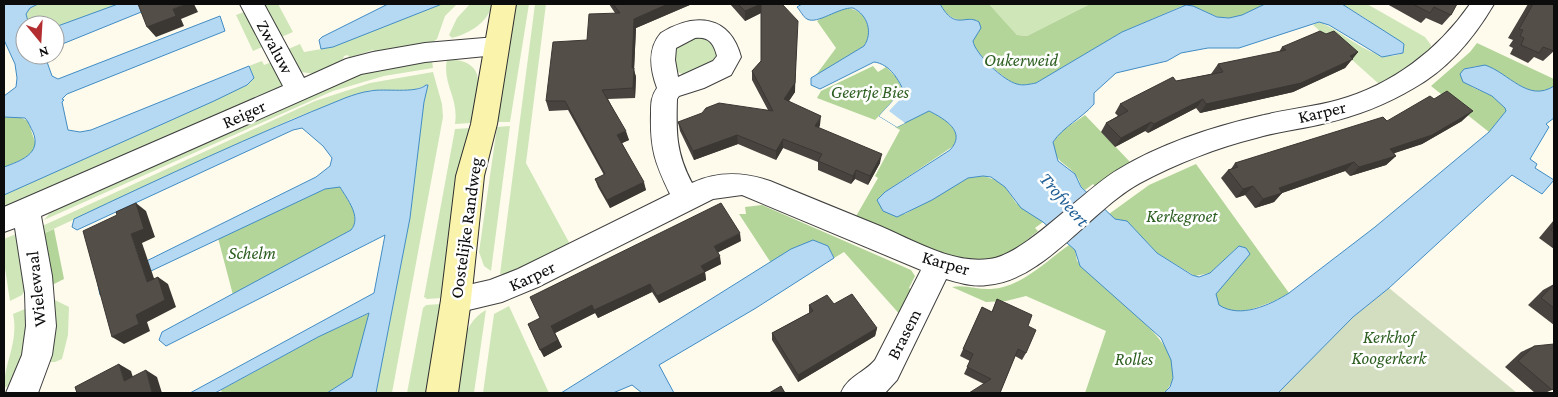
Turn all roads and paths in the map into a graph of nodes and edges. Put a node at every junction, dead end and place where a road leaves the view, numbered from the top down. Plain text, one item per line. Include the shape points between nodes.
1 (252, 4) edge
2 (504, 4) edge
3 (1482, 4) edge
4 (496, 46) junction
5 (670, 89) dead end
6 (298, 90) junction
7 (687, 200) junction
8 (15, 216) edge
9 (939, 264) junction
10 (456, 300) junction
11 (22, 393) edge
12 (442, 393) edge
13 (857, 393) edge

1 - 6 street, Zwaluw
2 - 4 street, Oostelijke Randweg
3 - 9 street, Karper via 1471,22 1430,66 1394,88 1347,108 1255,127 1207,143 1127,178 1047,241 1004,268 984,273 966,272
4 - 6 street, Reiger via 441,49 393,57 355,66
4 - 10 street, Oostelijke Randweg via 484,124 470,176
5 - 7 street via 664,97 663,141 670,167
6 - 8 street, Reiger
7 - 9 street, Karper via 709,188 742,184
7 - 10 street, Karper via 492,294
8 - 11 street, Wielewaal via 40,296 42,323 40,344
9 - 13 street, Brasem via 886,370 878,380
10 - 12 street, Oostelijke Randweg

